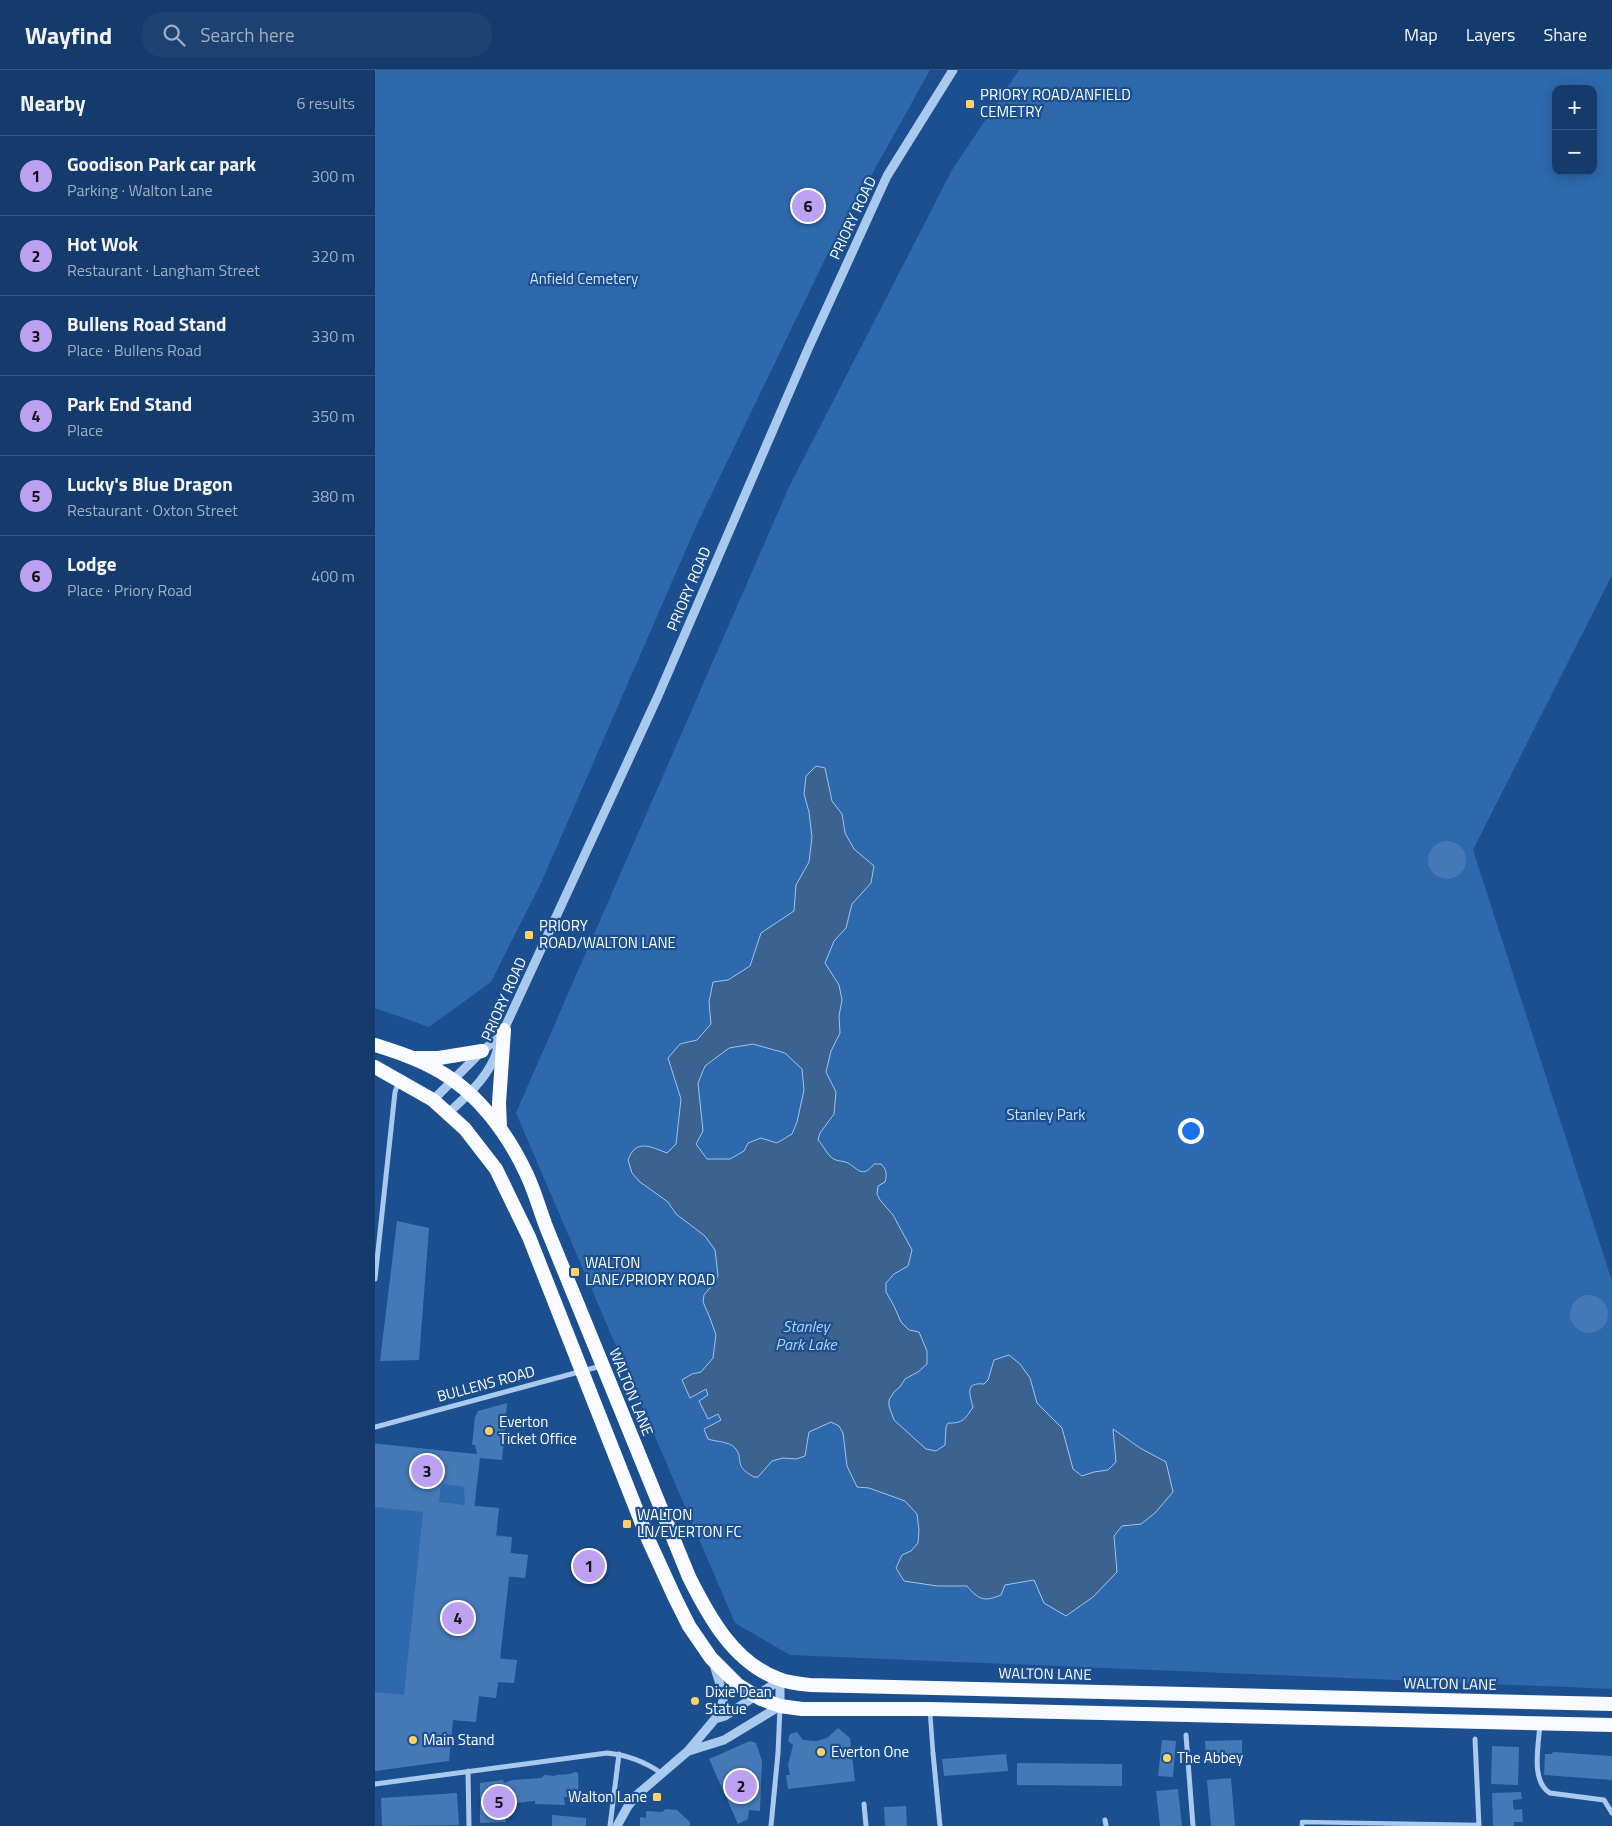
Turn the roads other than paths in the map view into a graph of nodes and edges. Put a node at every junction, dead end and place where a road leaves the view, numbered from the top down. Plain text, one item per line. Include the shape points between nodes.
1 (953, 70) edge
2 (502, 1033) junction
3 (375, 1045) edge
4 (483, 1050) junction
5 (413, 1058) junction
6 (375, 1067) edge
7 (454, 1080) junction
8 (399, 1081) junction
9 (469, 1094) junction
10 (433, 1100) junction
11 (447, 1114) junction
12 (500, 1127) junction
13 (375, 1279) edge
14 (603, 1366) junction
15 (584, 1371) junction
16 (375, 1427) edge
17 (711, 1658) junction
18 (780, 1680) junction
19 (755, 1696) junction
20 (1612, 1704) edge
21 (780, 1706) junction
22 (930, 1709) junction
23 (715, 1719) junction
24 (1541, 1722) junction
25 (1612, 1725) edge
26 (1186, 1735) dead end
27 (1475, 1739) dead end
28 (688, 1751) junction
29 (933, 1753) joint
30 (619, 1754) junction
31 (468, 1771) junction
32 (661, 1773) junction
33 (375, 1784) edge
34 (864, 1804) dead end
35 (1612, 1814) edge
36 (1421, 1825) edge
37 (469, 1826) edge
38 (610, 1826) edge
39 (617, 1826) edge
40 (771, 1826) edge
41 (866, 1826) edge
42 (940, 1826) edge
43 (1193, 1826) edge
44 (1302, 1826) edge
45 (1479, 1826) edge

1 - 2 street, PRIORY ROAD via 887,176 808,349 658,696
2 - 4 street
2 - 9 street, PRIORY ROAD via 494,1059
2 - 12 highway
3 - 5 highway, WALTON LANE
4 - 5 highway via 439,1058
4 - 7 street
5 - 7 highway, WALTON LANE
6 - 8 highway
7 - 9 highway, WALTON LANE
7 - 10 street
8 - 10 highway
8 - 13 street via 395,1092
9 - 11 street, PRIORY ROAD
9 - 12 highway, WALTON LANE
10 - 11 highway
11 - 15 highway via 479,1146 505,1186
12 - 14 highway, WALTON LANE via 526,1174
14 - 15 street, BULLENS ROAD
14 - 18 highway, WALTON LANE via 673,1543 701,1601 721,1632 743,1657
15 - 16 street, BULLENS ROAD
15 - 17 highway via 652,1548 689,1626
17 - 19 highway via 738,1685
17 - 23 street via 723,1694
18 - 19 street
18 - 20 highway, WALTON LANE via 833,1686
18 - 21 street
19 - 21 highway
19 - 23 street
21 - 22 highway via 803,1710
21 - 28 street via 724,1740
21 - 40 street via 779,1753
22 - 24 highway
22 - 29 street
23 - 28 street
24 - 25 highway
24 - 35 street via 1538,1775 1545,1790 1604,1800
26 - 43 street
27 - 45 street
28 - 32 street
29 - 42 street
30 - 31 street
30 - 32 street via 638,1759
30 - 38 street
31 - 33 street
31 - 37 street
32 - 39 street via 628,1806
34 - 41 street
36 - 44 street via 1302,1822
36 - 45 street

